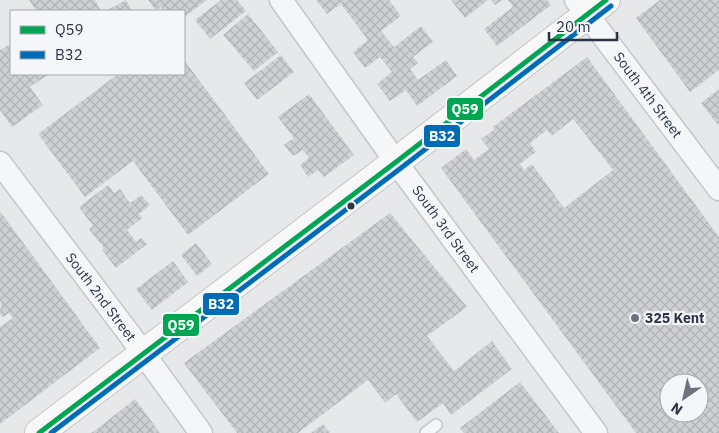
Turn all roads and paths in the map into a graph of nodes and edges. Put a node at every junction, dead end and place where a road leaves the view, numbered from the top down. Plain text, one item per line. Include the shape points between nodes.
1 (280, 0) edge
2 (590, 5) edge
3 (396, 162) junction
4 (0, 163) edge
5 (719, 189) edge
6 (143, 354) junction
7 (436, 425) dead end
8 (40, 433) edge
9 (201, 433) edge
10 (426, 433) edge
11 (596, 433) edge

1 - 3 street, South 3rd Street
2 - 3 main road
2 - 5 street, South 4th Street
3 - 6 main road
3 - 11 street, South 3rd Street
4 - 6 street, South 2nd Street
6 - 8 main road
6 - 9 street, South 2nd Street
7 - 10 lane

